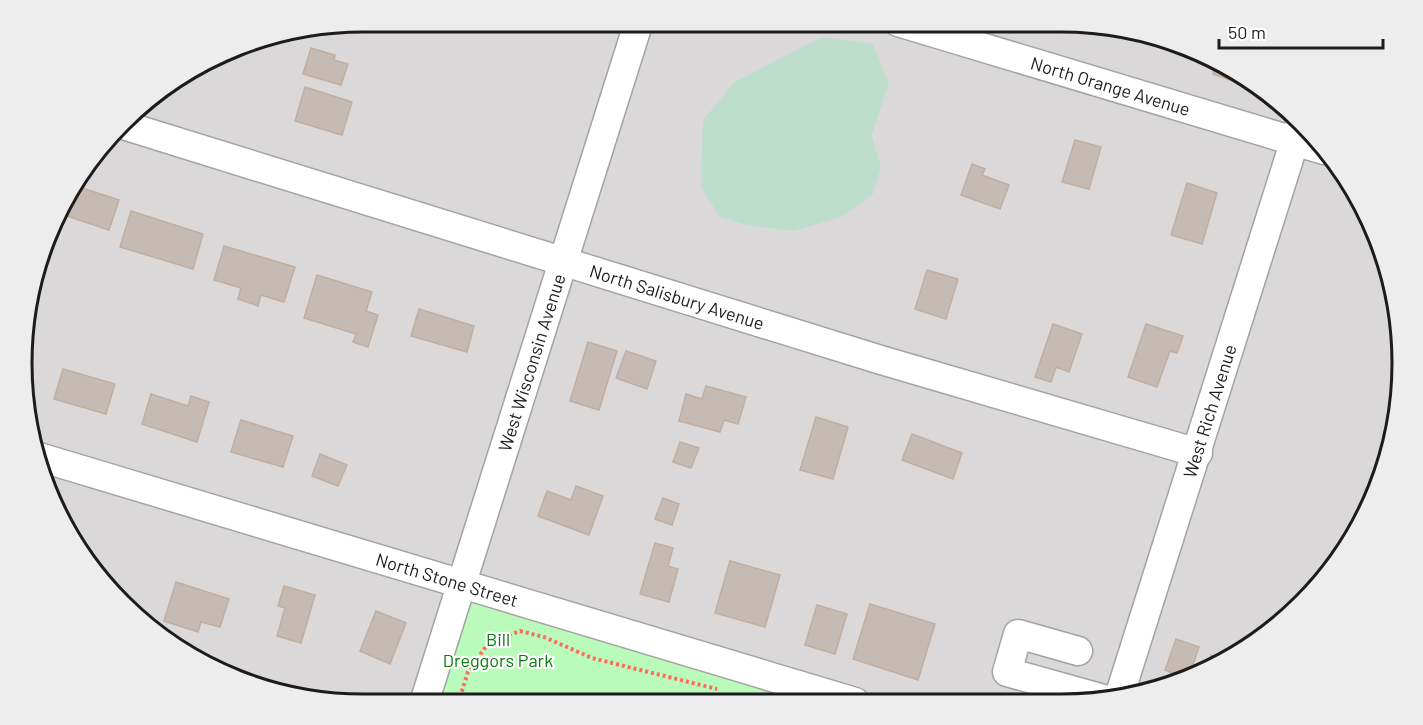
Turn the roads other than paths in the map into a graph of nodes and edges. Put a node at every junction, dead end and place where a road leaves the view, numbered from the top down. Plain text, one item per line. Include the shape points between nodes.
1 (636, 32) edge
2 (934, 32) edge
3 (129, 127) edge
4 (1298, 133) edge
5 (563, 260) junction
6 (1198, 453) junction
7 (46, 459) edge
8 (462, 582) junction
9 (1078, 651) dead end
10 (1122, 688) edge
11 (1082, 693) edge
12 (427, 694) edge
13 (829, 694) edge

1 - 5 street, West Wisconsin Avenue
2 - 4 street, North Orange Avenue
3 - 5 street, North Salisbury Avenue
4 - 6 street, West Rich Avenue
5 - 6 street, North Salisbury Avenue via 881,360
5 - 8 street, West Wisconsin Avenue
6 - 10 street, West Rich Avenue
7 - 8 street, North Stone Street
8 - 12 street, West Wisconsin Avenue
8 - 13 street, North Stone Street
9 - 11 street via 1018,634 1007,672

